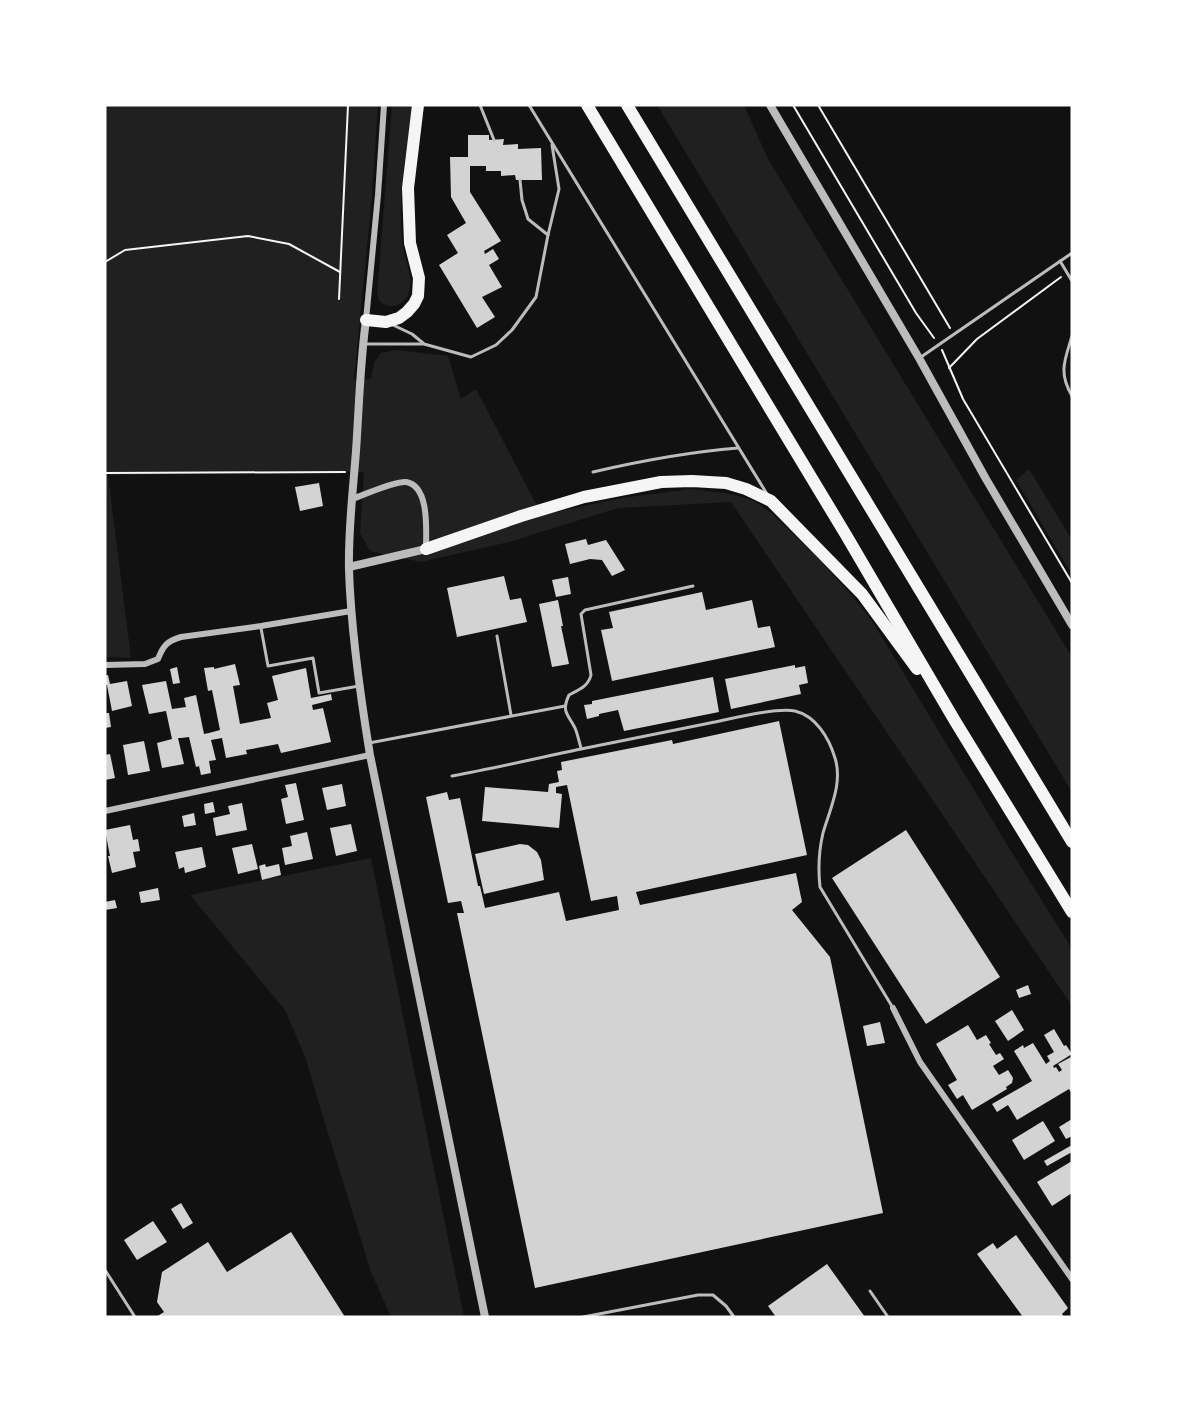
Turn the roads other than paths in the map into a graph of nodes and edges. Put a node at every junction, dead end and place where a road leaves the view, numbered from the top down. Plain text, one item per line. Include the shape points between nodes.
1 (384, 105) edge
2 (418, 105) edge
3 (480, 105) edge
4 (529, 105) edge
5 (587, 105) edge
6 (627, 105) edge
7 (770, 105) edge
8 (494, 140) dead end
9 (551, 143) junction
10 (520, 180) dead end
11 (548, 235) junction
12 (1072, 253) edge
13 (1060, 261) junction
14 (1072, 281) edge
15 (366, 320) junction
16 (386, 322) junction
17 (1072, 336) edge
18 (362, 344) junction
19 (424, 344) junction
20 (919, 358) junction
21 (1072, 396) edge
22 (738, 448) junction
23 (593, 472) dead end
24 (352, 500) junction
25 (771, 501) junction
26 (426, 549) junction
27 (349, 567) junction
28 (693, 586) dead end
29 (351, 612) junction
30 (1072, 625) edge
31 (261, 626) junction
32 (497, 636) dead end
33 (105, 665) edge
34 (360, 686) junction
35 (565, 706) junction
36 (511, 715) junction
37 (955, 721) junction
38 (368, 743) junction
39 (581, 749) junction
40 (370, 755) junction
41 (452, 776) dead end
42 (105, 810) edge
43 (1072, 842) edge
44 (1072, 912) edge
45 (893, 1008) joint
46 (105, 1270) edge
47 (1072, 1279) edge
48 (870, 1291) dead end
49 (135, 1317) edge
50 (485, 1317) edge
51 (584, 1317) edge
52 (734, 1317) edge
53 (888, 1317) edge

1 - 15 street
2 - 16 highway via 408,188 410,243 419,278 418,296 407,312
3 - 8 lane
4 - 9 lane
5 - 37 highway
6 - 43 highway
7 - 20 street
9 - 11 lane via 559,189
9 - 22 lane
10 - 11 lane via 528,219
11 - 19 lane via 536,297 496,345 471,357
12 - 13 lane
13 - 14 lane
13 - 20 lane
15 - 16 highway
15 - 18 street
16 - 19 lane
17 - 21 lane via 1063,368
18 - 19 lane
18 - 24 street
20 - 30 street
22 - 23 lane
22 - 25 lane
24 - 26 street via 408,482 420,490 423,498
24 - 27 street
25 - 26 highway via 726,483 662,483 584,497
25 - 37 highway via 862,594
26 - 27 street
27 - 29 street
28 - 35 lane via 585,610 581,614 591,675 586,686 569,695
29 - 31 street
29 - 34 street
31 - 33 street via 170,640 158,660 145,664
31 - 34 lane via 268,666 313,658 319,693
32 - 36 lane
34 - 38 street
35 - 36 lane
35 - 39 lane
36 - 38 lane
37 - 44 highway
38 - 40 street
39 - 41 lane
39 - 45 lane via 784,710 805,714 818,725 836,760 834,799 818,870 820,887
40 - 42 street
40 - 50 street
45 - 47 street via 920,1062
46 - 49 lane
48 - 53 lane
51 - 52 lane via 713,1294

